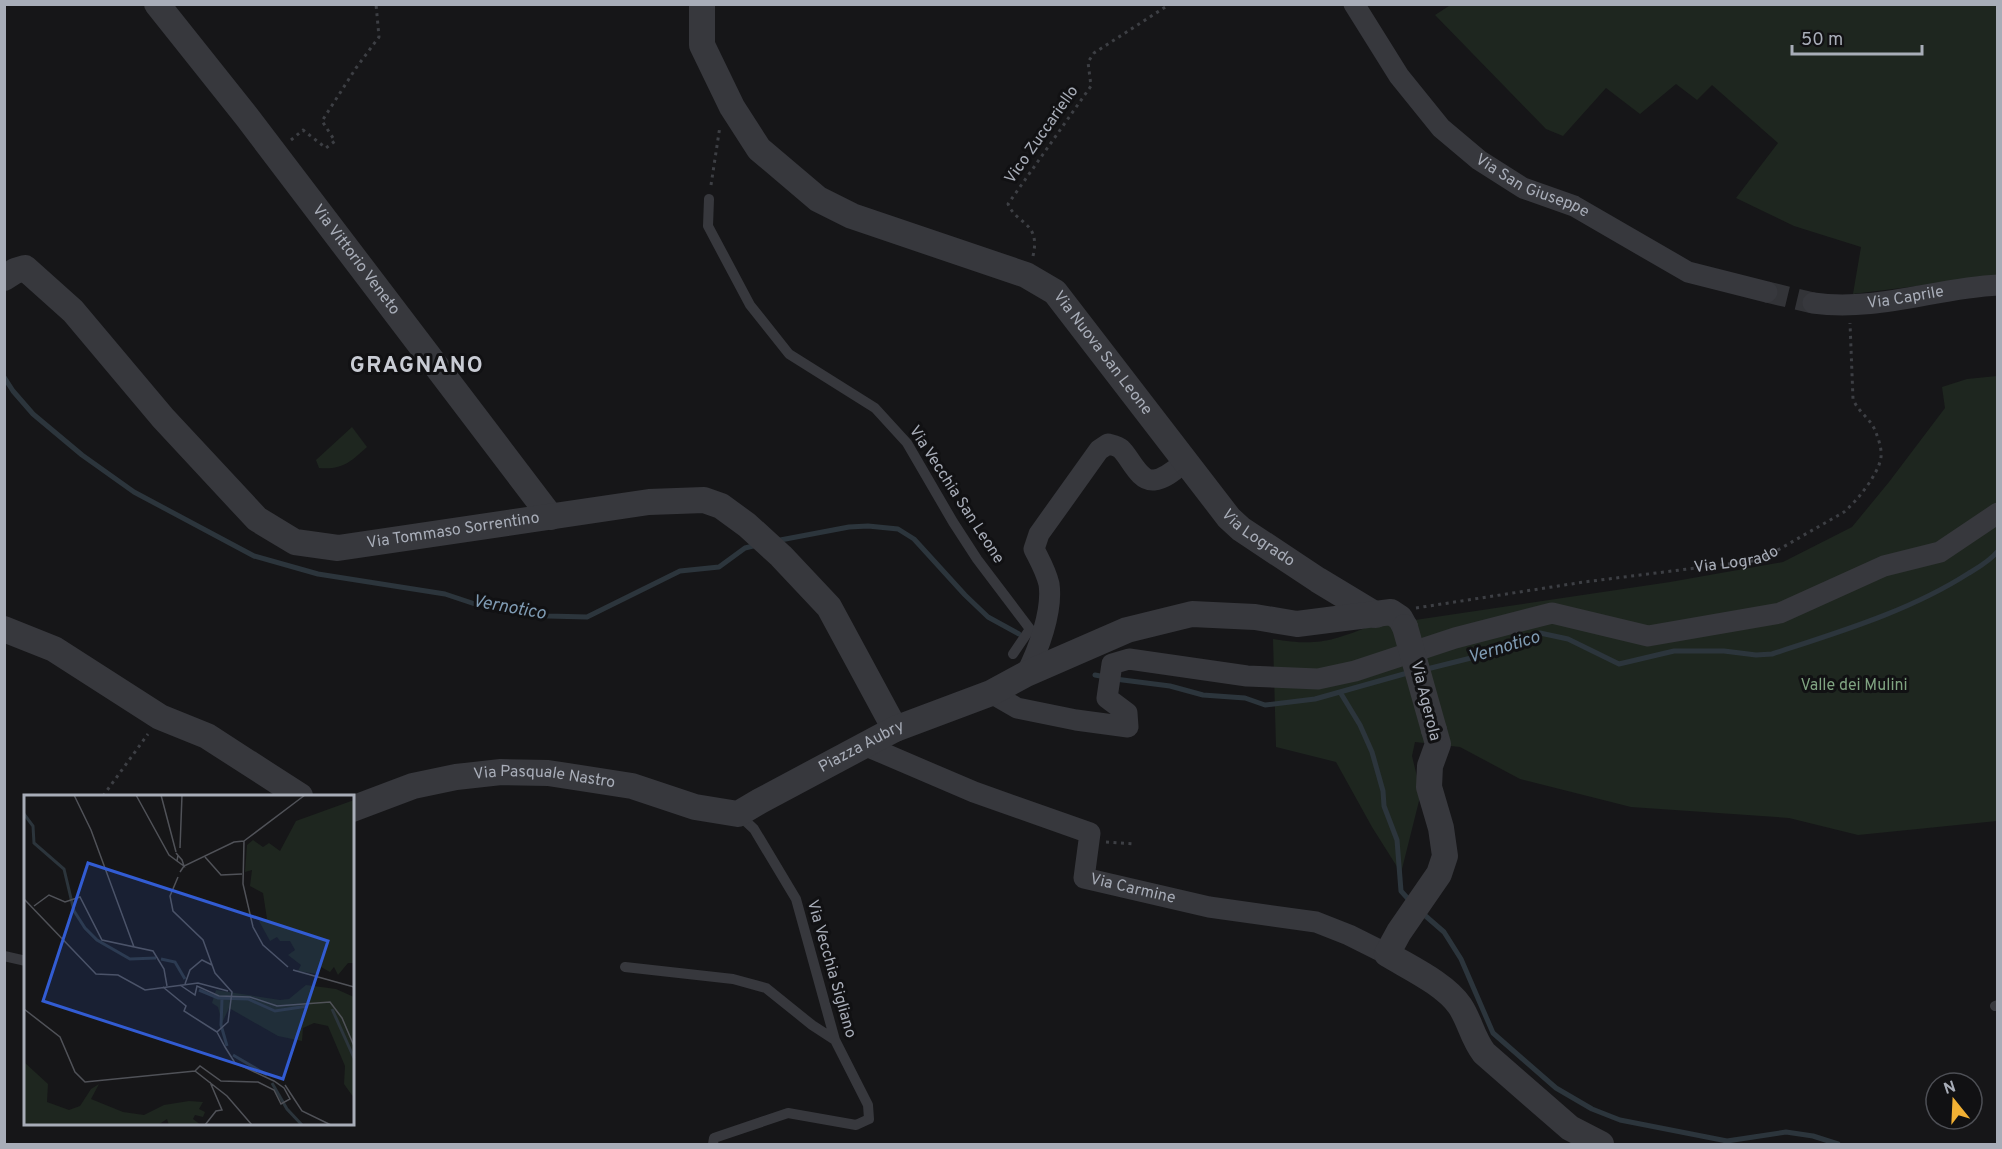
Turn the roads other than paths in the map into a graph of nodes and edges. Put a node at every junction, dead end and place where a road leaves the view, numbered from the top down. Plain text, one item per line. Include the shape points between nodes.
1 (157, 4) edge
2 (702, 4) edge
3 (1354, 4) edge
4 (709, 199) road end
5 (10, 274) edge
6 (1998, 285) edge
7 (1767, 292) tunnel mouth
8 (1813, 303) tunnel mouth
9 (1186, 461) junction
10 (1998, 513) edge
11 (551, 517) junction
12 (1318, 580) junction
13 (1391, 618) junction
14 (1312, 622) junction
15 (4, 629) edge
16 (1020, 664) junction
17 (991, 693) junction
18 (895, 729) junction
19 (864, 745) junction
20 (298, 795) edge
21 (354, 808) edge
22 (738, 814) junction
23 (1393, 943) junction
24 (4, 956) edge
25 (24, 960) edge
26 (625, 967) dead end
27 (835, 1040) junction
28 (713, 1144) edge
29 (1601, 1144) edge

1 - 11 street, Via Vittorio Veneto
2 - 9 street, Via Nuova San Leone via 702,45 732,107 759,149 818,199 852,216 1026,274 1055,292
3 - 7 street, Via San Giuseppe via 1399,76 1441,128 1479,160 1523,188 1574,206 1688,272
4 - 16 lane, Via Vecchia San Leone via 708,226 716,243 750,305 789,354 875,408 907,443 977,559 1030,629
5 - 11 street, Via Tommaso Sorrentino via 26,268 73,311 163,418 257,519 295,542 338,548
6 - 8 street, Via Caprile via 1895,301
9 - 12 street, Via Logrado via 1241,529
9 - 16 street via 1154,480 1140,473 1120,447 1108,444 1099,450 1039,534 1034,549 1049,586 1043,634 1036,655
10 - 17 street via 1940,552 1884,566 1780,612 1648,636 1552,614 1318,679 1247,676 1129,659 1112,664 1107,698 1127,713 1128,727 1017,708
11 - 18 street, Via Tommaso Sorrentino via 649,502 704,500 721,506 781,556 829,608
12 - 13 street, Via Logrado
12 - 14 street via 1325,592 1323,606
13 - 14 street
13 - 23 street, Via Agerola, bridge via 1438,744 1430,766 1429,787 1445,856 1439,874
14 - 16 street, Piazza Aubry via 1192,614 1127,630 1075,653
15 - 20 street via 54,649 160,717 207,736
16 - 17 street, Piazza Aubry
17 - 18 street, Piazza Aubry
18 - 19 street, Piazza Aubry
19 - 22 street, Piazza Aubry
19 - 23 street, Via Carmine via 974,792 1090,833 1084,878 1209,907 1316,922 1349,935
21 - 22 street, Via Pasquale Nastro via 413,786 501,772 548,773 632,786 695,807
22 - 27 lane, Via Vecchia Sigliano via 754,829 796,899
23 - 29 street via 1461,1007 1474,1040 1484,1053 1570,1128
24 - 25 lane
26 - 27 lane via 733,979 766,988
27 - 28 lane, Via Vecchia Sigliano via 868,1105 869,1119 856,1125 788,1113 714,1138

